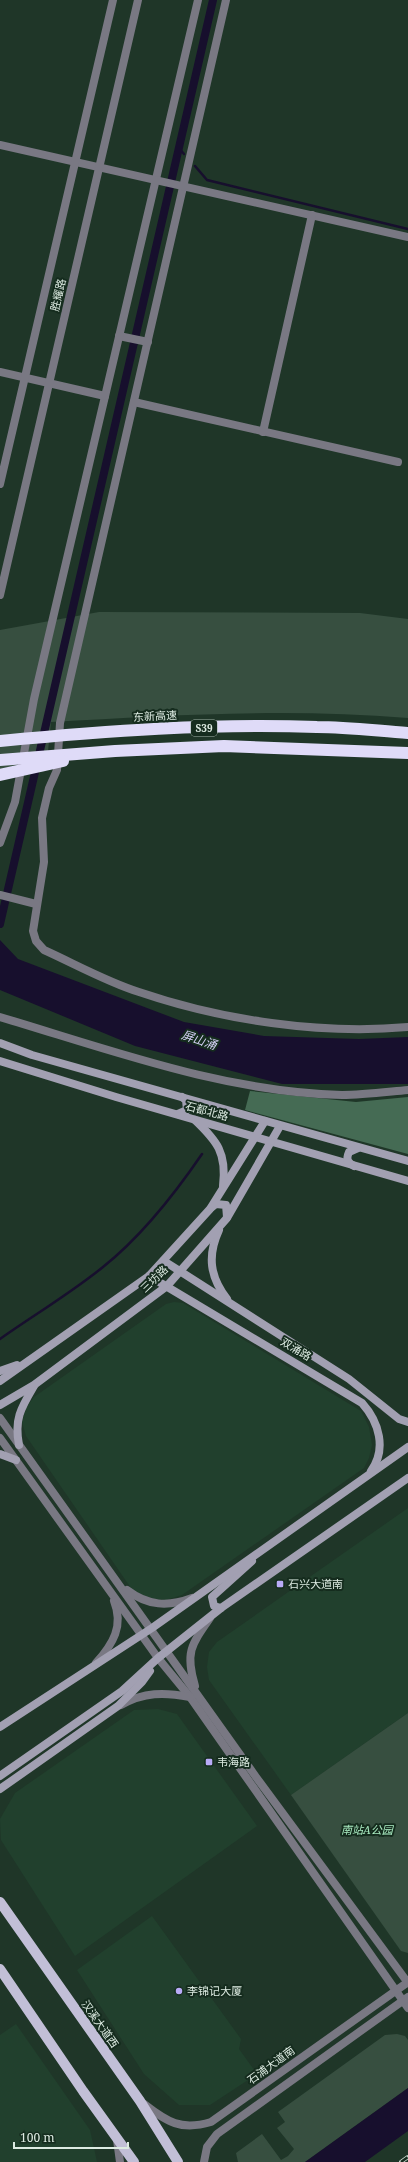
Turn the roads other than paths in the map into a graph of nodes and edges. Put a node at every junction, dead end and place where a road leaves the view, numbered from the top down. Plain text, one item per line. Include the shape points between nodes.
1 (113, 0) edge
2 (138, 0) edge
3 (198, 0) edge
4 (226, 0) edge
5 (0, 145) edge
6 (75, 162) junction
7 (99, 168) junction
8 (156, 180) junction
9 (184, 186) junction
10 (312, 215) junction
11 (408, 237) edge
12 (119, 336) junction
13 (148, 342) junction
14 (0, 372) edge
15 (25, 378) junction
16 (49, 383) junction
17 (105, 396) junction
18 (134, 402) junction
19 (263, 432) junction
20 (398, 462) dead end
21 (0, 484) edge
22 (0, 595) edge
23 (408, 733) edge
24 (0, 741) edge
25 (115, 751) junction
26 (408, 753) edge
27 (0, 760) edge
28 (0, 775) edge
29 (0, 843) edge
30 (0, 896) edge
31 (36, 904) junction
32 (0, 1018) edge
33 (408, 1027) edge
34 (0, 1043) edge
35 (0, 1061) edge
36 (408, 1090) edge
37 (179, 1095) junction
38 (177, 1114) junction
39 (193, 1118) junction
40 (265, 1121) junction
41 (280, 1126) junction
42 (256, 1136) junction
43 (271, 1142) junction
44 (359, 1148) junction
45 (408, 1161) edge
46 (354, 1166) junction
47 (408, 1181) edge
48 (223, 1189) junction
49 (210, 1209) junction
50 (224, 1221) junction
51 (164, 1261) junction
52 (179, 1270) junction
53 (149, 1276) junction
54 (167, 1286) junction
55 (232, 1304) junction
56 (25, 1362) junction
57 (0, 1371) edge
58 (0, 1381) edge
59 (34, 1385) junction
60 (0, 1406) edge
61 (0, 1418) edge
62 (408, 1422) edge
63 (0, 1438) edge
64 (19, 1445) junction
65 (408, 1446) edge
66 (0, 1454) edge
67 (16, 1460) junction
68 (368, 1475) junction
69 (408, 1478) edge
70 (408, 1484) edge
71 (395, 1487) junction
72 (264, 1548) junction
73 (120, 1585) junction
74 (111, 1593) junction
75 (197, 1596) junction
76 (221, 1608) junction
77 (213, 1614) junction
78 (152, 1628) junction
79 (141, 1634) junction
80 (167, 1651) junction
81 (158, 1658) junction
82 (95, 1664) junction
83 (193, 1696) junction
84 (118, 1706) junction
85 (0, 1727) edge
86 (0, 1776) edge
87 (0, 1789) edge
88 (0, 1902) edge
89 (0, 1969) edge
90 (408, 1982) edge
91 (395, 1990) junction
92 (405, 1998) edge
93 (408, 2008) edge
94 (337, 2032) junction
95 (344, 2043) junction
96 (140, 2101) junction
97 (232, 2107) junction
98 (239, 2118) junction
99 (116, 2137) junction
100 (177, 2161) edge
101 (120, 2162) edge
102 (134, 2162) edge
103 (204, 2162) edge

1 - 6 street, 胜耀路
2 - 7 street, 胜耀路
3 - 8 street
4 - 9 street
5 - 6 street
6 - 7 street
6 - 15 street, 胜耀路
7 - 8 street
7 - 16 street, 胜耀路
8 - 9 street
8 - 12 street
9 - 10 street
9 - 13 street
10 - 11 street
10 - 19 street
12 - 13 street
12 - 17 street
13 - 18 street
14 - 15 street
15 - 16 street
15 - 21 street, 胜耀路
16 - 17 street
16 - 22 street, 胜耀路
17 - 29 street via 34,699 15,802
18 - 19 street
18 - 31 street via 60,723 57,770 49,788 42,818 44,862
19 - 20 street
23 - 24 highway, 东新高速 / S39 via 318,726 182,728 94,732
25 - 26 highway, S39 via 224,746
25 - 27 highway, S39
25 - 28 highway
30 - 31 street
31 - 33 street via 33,931 36,941 44,950 138,992 209,1012 260,1021 330,1028
32 - 36 street via 193,1074 247,1085 342,1095
34 - 37 main road, 石都北路
35 - 38 main road, 石都北路
37 - 38 main road via 188,1105 185,1112
37 - 40 main road, 石都北路
38 - 39 main road, 石都北路
39 - 42 main road, 石都北路
39 - 48 main road via 210,1134 222,1152
40 - 41 main road, 石都北路
40 - 42 main road, 三坊路
41 - 43 main road, 三坊路
41 - 44 main road, 石都北路
42 - 43 main road, 石都北路
42 - 48 main road, 三坊路
43 - 46 main road, 石都北路
43 - 50 main road, 三坊路
44 - 45 main road, 石都北路
44 - 46 main road via 349,1152 347,1158 348,1163
46 - 47 main road, 石都北路
48 - 49 main road, 三坊路
49 - 50 main road via 216,1204 226,1205
49 - 51 main road, 三坊路
50 - 52 main road, 三坊路
50 - 55 main road via 212,1250 212,1263 217,1286
51 - 52 main road, 双涌路
51 - 53 main road, 三坊路
52 - 54 main road, 三坊路
52 - 55 main road, 双涌路
53 - 54 main road, 双涌路
53 - 56 main road, 三坊路
54 - 59 main road, 三坊路
54 - 68 main road, 双涌路 via 362,1403 372,1414 379,1434 376,1464
55 - 62 main road, 双涌路 via 349,1379 399,1418
56 - 57 main road
56 - 58 main road, 三坊路
59 - 60 main road, 三坊路
59 - 64 main road via 18,1418 16,1431
61 - 64 street
63 - 67 street
64 - 73 street
65 - 68 main road
66 - 67 main road
67 - 74 street
68 - 72 main road
69 - 71 main road
70 - 71 main road
71 - 76 main road
72 - 75 main road
72 - 76 main road via 212,1597 214,1606
73 - 75 street via 133,1595 157,1605 174,1604
73 - 78 street
74 - 79 street
74 - 82 street via 117,1608 117,1629 110,1648
75 - 78 main road
76 - 77 main road
77 - 80 main road
77 - 83 street via 189,1654
78 - 79 main road
78 - 80 street
79 - 81 street
79 - 82 main road
80 - 81 main road
80 - 83 street
81 - 83 street
81 - 84 main road via 142,1682
81 - 86 main road via 122,1691
82 - 85 main road
83 - 84 street via 150,1694 136,1697
83 - 90 street
83 - 91 street
84 - 87 main road
88 - 96 main road, 汉溪大道西
89 - 99 main road
90 - 91 street, 石浦大道南
91 - 92 street
91 - 94 street, 石浦大道南
92 - 93 street
92 - 95 street
94 - 95 street via 341,2030 348,2035
94 - 97 street, 石浦大道南
95 - 98 street
96 - 97 street, 石浦大道南 via 165,2121 177,2125 211,2122
96 - 100 main road, 汉溪大道西
97 - 98 street via 231,2114
98 - 103 street via 212,2140 207,2147
99 - 101 street
99 - 102 main road

